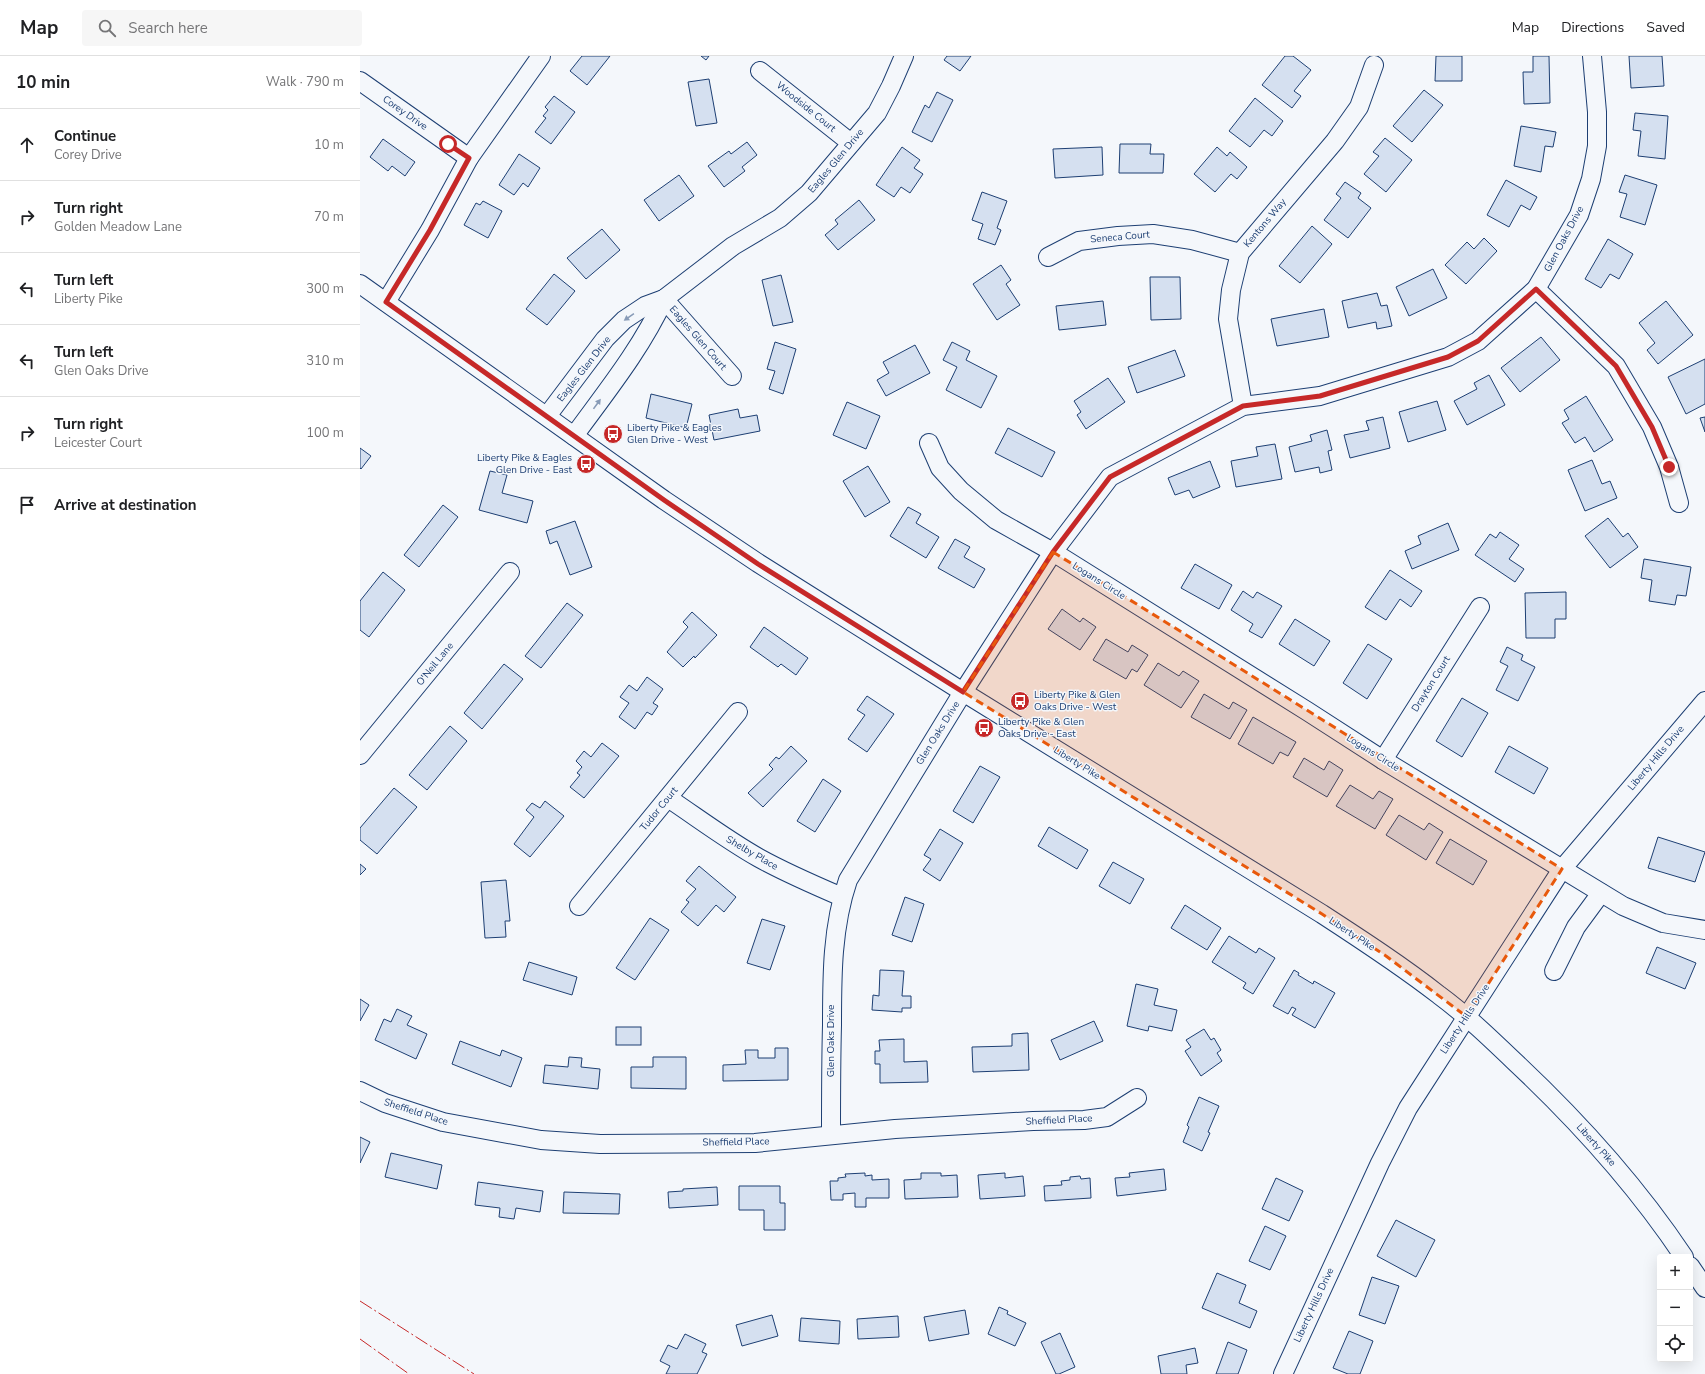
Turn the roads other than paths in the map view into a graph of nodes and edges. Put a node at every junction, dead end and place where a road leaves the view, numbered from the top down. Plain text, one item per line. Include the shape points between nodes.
1 (541, 56) edge
2 (904, 56) edge
3 (1592, 56) edge
4 (1374, 65) dead end
5 (760, 71) dead end
6 (360, 81) edge
7 (851, 143) junction
8 (469, 158) junction
9 (1240, 253) junction
10 (1048, 257) dead end
11 (360, 284) edge
12 (1536, 289) junction
13 (664, 299) junction
14 (386, 302) junction
15 (732, 376) dead end
16 (1243, 406) junction
17 (547, 416) junction
18 (574, 436) junction
19 (930, 443) dead end
20 (1679, 503) dead end
21 (1053, 552) junction
22 (510, 572) dead end
23 (1480, 608) dead end
24 (963, 692) junction
25 (1705, 701) edge
26 (738, 712) dead end
27 (360, 755) edge
28 (1383, 760) junction
29 (668, 798) junction
30 (1562, 869) junction
31 (1601, 893) junction
32 (842, 897) junction
33 (579, 906) dead end
34 (1705, 930) edge
35 (1554, 971) dead end
36 (1467, 1017) junction
37 (360, 1091) edge
38 (1138, 1098) dead end
39 (831, 1135) junction
40 (1682, 1254) edge
41 (1693, 1270) edge
42 (1705, 1288) edge
43 (1282, 1374) edge

1 - 8 street
2 - 7 street, Eagles Glen Drive via 877,113
3 - 12 street, Glen Oaks Drive via 1597,146 1591,179 1579,215
4 - 9 street, Kentons Way via 1359,107 1335,141
5 - 7 street, Woodside Court
6 - 8 street, Corey Drive
7 - 13 street, Eagles Glen Drive via 809,193 780,218 733,246
8 - 14 street via 430,230
9 - 10 street, Seneca Court via 1192,240 1153,234 1079,242
9 - 16 street, Kentons Way via 1231,290 1228,319
11 - 14 street, Liberty Pike
12 - 16 street, Glen Oaks Drive via 1478,341 1448,357 1320,396
12 - 20 street via 1616,366 1652,427 1669,467
13 - 15 street, Eagles Glen Court
13 -> 17 street, Eagles Glen Drive via 645,306 619,325 605,339
18 -> 13 street, Eagles Glen Drive via 628,362 655,319
14 - 17 street, Liberty Pike
16 - 21 street, Glen Oaks Drive via 1110,477
17 - 18 street, Liberty Pike
18 - 24 street, Liberty Pike via 758,564
19 - 21 street, Logans Circle via 940,468 961,491 996,520
21 - 24 street, Glen Oaks Drive
21 - 28 street, Logans Circle
22 - 27 street, O'Neil Lane
23 - 28 street, Drayton Court
24 - 32 street, Glen Oaks Drive via 848,880
24 - 36 street, Liberty Pike via 1322,914 1386,956
25 - 30 street, Liberty Hills Drive
26 - 29 street, Tudor Court
28 - 30 street, Logans Circle
29 - 32 street, Shelby Place via 758,858 796,878
29 - 33 street, Tudor Court
30 - 31 street, Logans Circle
30 - 36 street, Liberty Hills Drive
31 - 34 street, Logans Circle via 1623,906 1663,923
31 - 35 street via 1576,927
32 - 39 street, Glen Oaks Drive via 832,966
36 - 40 street, Liberty Pike via 1586,1134 1619,1171
36 - 43 street, Liberty Hills Drive via 1408,1108
37 - 39 street, Sheffield Place via 443,1122 541,1140 600,1144 755,1143
38 - 39 street, Sheffield Place via 1107,1117 1084,1120 1033,1121
41 - 42 street

